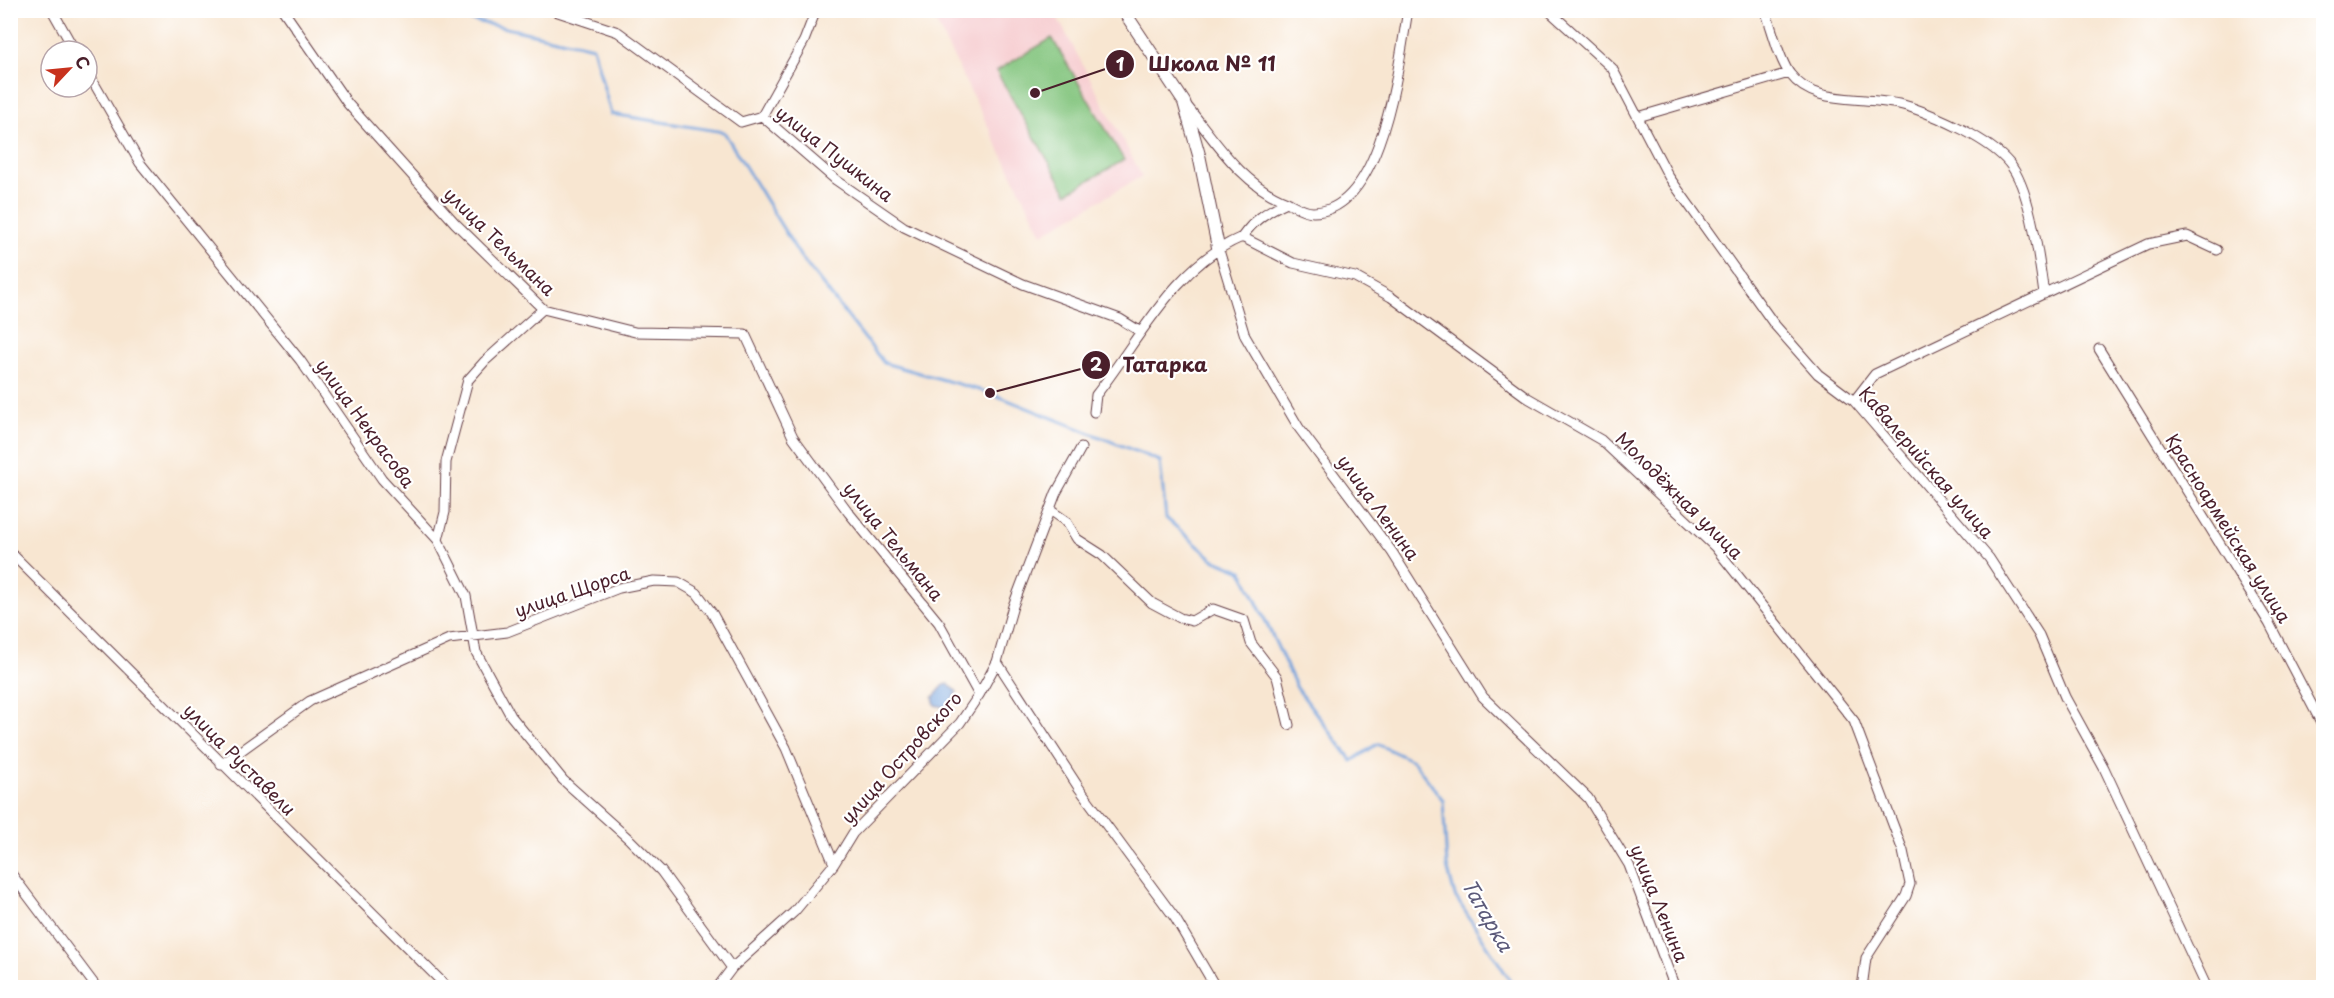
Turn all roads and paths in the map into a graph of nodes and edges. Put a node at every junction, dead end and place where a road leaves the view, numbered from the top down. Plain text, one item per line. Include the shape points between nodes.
1 (52, 10) edge
2 (283, 10) edge
3 (552, 10) edge
4 (816, 10) edge
5 (1123, 10) edge
6 (1408, 10) edge
7 (1548, 10) edge
8 (1765, 10) edge
9 (68, 39) edge
10 (1789, 73) junction
11 (99, 92) edge
12 (1184, 102) junction
13 (762, 116) junction
14 (1638, 117) junction
15 (1287, 202) junction
16 (1242, 237) junction
17 (1218, 247) junction
18 (2217, 250) dead end
19 (2044, 294) junction
20 (543, 309) junction
21 (1141, 332) junction
22 (2099, 349) dead end
23 (1854, 401) junction
24 (1094, 412) dead end
25 (1081, 448) dead end
26 (1050, 510) junction
27 (438, 540) junction
28 (10, 552) edge
29 (474, 634) junction
30 (997, 662) junction
31 (979, 695) junction
32 (1289, 725) dead end
33 (2324, 728) edge
34 (221, 765) junction
35 (834, 864) junction
36 (10, 872) edge
37 (732, 968) junction
38 (97, 987) edge
39 (448, 987) edge
40 (717, 987) edge
41 (1216, 987) edge
42 (1675, 987) edge
43 (1862, 987) edge
44 (2206, 987) edge

1 - 9 street
2 - 20 street, улица Тельмана via 348,104 455,223
3 - 13 street, улица Пушкина via 618,32 741,122
4 - 13 street via 804,41
5 - 12 street, улица Ленина
6 - 15 street via 1385,123 1363,180 1351,194 1322,211 1311,212
7 - 14 street, Кавалерийская улица via 1612,68
8 - 10 street
10 - 14 street
10 - 19 street via 1802,85 1827,97 1908,106 1990,147 2010,164 2035,232
11 - 27 street, улица Некрасова via 140,163 300,360 382,478
12 - 15 street via 1248,178
12 - 17 street, улица Ленина
13 - 21 street, улица Пушкина via 836,180 904,227 1023,284 1120,319
14 - 23 street, Кавалерийская улица via 1669,177 1774,324 1818,374
15 - 16 street via 1263,214
16 - 17 street
16 - 43 street, Молодёжная улица via 1293,263 1355,277 1391,297 1528,398 1601,440 1714,547 1854,721 1903,852 1910,884 1866,958
17 - 21 street via 1177,286
17 - 42 street, улица Ленина via 1245,336 1299,428 1392,552 1483,697 1588,798 1629,865
18 - 19 street via 2187,236 2148,244
19 - 23 street via 1875,374
20 - 27 street via 468,380 446,462 445,512
20 - 31 street, улица Тельмана via 635,332 745,334 793,437 939,624
21 - 24 street via 1096,395
22 - 33 street, Красноармейская улица via 2269,623
23 - 44 street, Кавалерийская улица via 1989,558 2039,635 2065,697 2104,768
25 - 26 street, улица Островского
26 - 30 street, улица Островского via 1013,606
26 - 32 street via 1152,603 1192,621 1212,609 1244,620 1251,644 1277,678
27 - 29 street, улица Некрасова via 466,596
28 - 34 street, улица Руставели
29 - 34 street, улица Щорса via 423,649 310,701
29 - 35 street, улица Щорса via 507,632 619,588 678,582 697,593 712,613 786,748
29 - 37 street, улица Некрасова via 476,652 484,668 533,746 563,780 661,872
30 - 31 street, улица Островского
30 - 41 street via 1073,779 1175,918
31 - 35 street, улица Островского via 960,723 853,833
34 - 39 street, улица Руставели
35 - 37 street, улица Островского via 794,912
36 - 38 street
37 - 40 street, улица Островского

